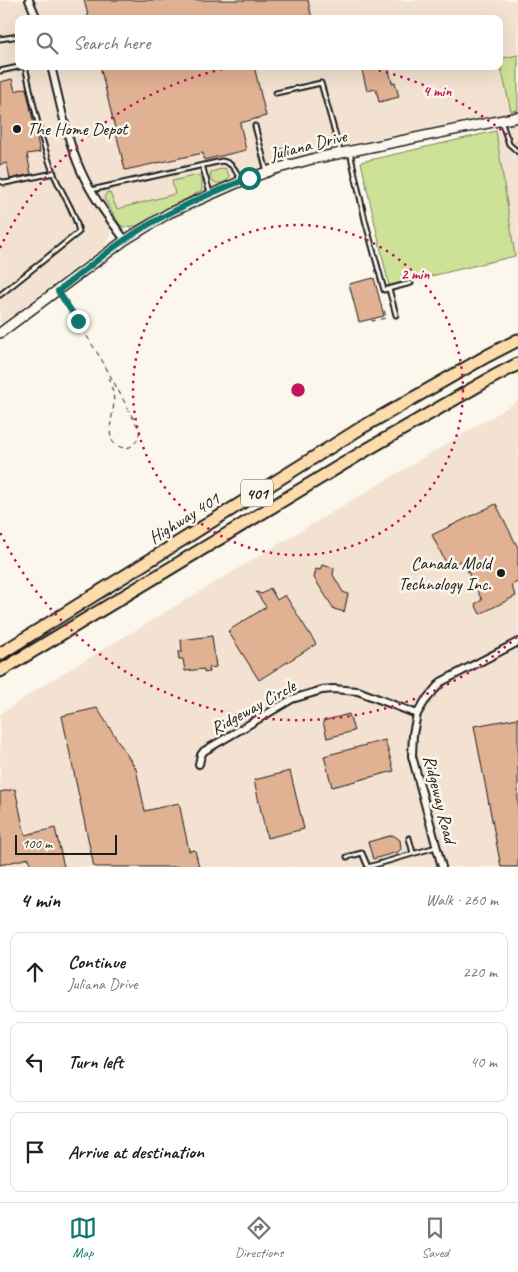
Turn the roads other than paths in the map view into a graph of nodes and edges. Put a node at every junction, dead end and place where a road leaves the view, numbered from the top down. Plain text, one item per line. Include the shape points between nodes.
1 (29, 0) edge
2 (35, 15) edge
3 (15, 37) edge
4 (0, 39) edge
5 (15, 68) edge
6 (25, 70) edge
7 (52, 70) edge
8 (0, 71) edge
9 (276, 93) dead end
10 (518, 117) edge
11 (501, 120) junction
12 (255, 126) dead end
13 (284, 151) dead end
14 (345, 152) junction
15 (518, 152) edge
16 (202, 165) junction
17 (288, 166) junction
18 (267, 172) junction
19 (54, 173) junction
20 (0, 180) edge
21 (241, 181) junction
22 (91, 190) junction
23 (210, 194) junction
24 (125, 240) junction
25 (411, 283) dead end
26 (390, 288) junction
27 (0, 295) edge
28 (396, 315) dead end
29 (0, 333) edge
30 (518, 340) edge
31 (518, 364) edge
32 (518, 642) edge
33 (2, 652) edge
34 (1, 671) edge
35 (417, 714) junction
36 (199, 764) dead end
37 (409, 838) dead end
38 (437, 847) junction
39 (413, 853) junction
40 (347, 857) dead end
41 (442, 867) edge

1 - 2 street
3 - 4 lane
5 - 8 lane
6 - 19 lane
7 - 22 street via 76,160
9 - 14 lane via 321,83
10 - 11 street, Juliana Drive
11 - 14 street, Juliana Drive
11 - 15 lane via 509,144
12 - 18 lane
13 - 17 lane
14 - 17 street, Juliana Drive
14 - 26 lane via 384,290
16 - 21 lane via 228,162
16 - 22 lane
16 - 23 lane
17 - 18 street, Juliana Drive
18 - 21 street, Juliana Drive
19 - 20 lane via 6,183
19 - 27 lane via 71,206 79,232
21 - 23 street, Juliana Drive
22 - 24 street
23 - 24 street, Juliana Drive via 169,213
24 - 29 street, Juliana Drive
25 - 26 lane
26 - 28 lane
30 - 33 highway, Highway 401 / 401 via 361,428
31 - 34 highway, Highway 401 / 401 via 368,449
32 - 35 street, Ridgeway Road via 441,682
35 - 36 street, Ridgeway Circle via 358,691 333,689 311,692 204,751
35 - 38 street, Ridgeway Road via 412,756
37 - 39 lane
38 - 39 lane
38 - 41 street, Ridgeway Road
39 - 40 lane via 368,867 362,853

